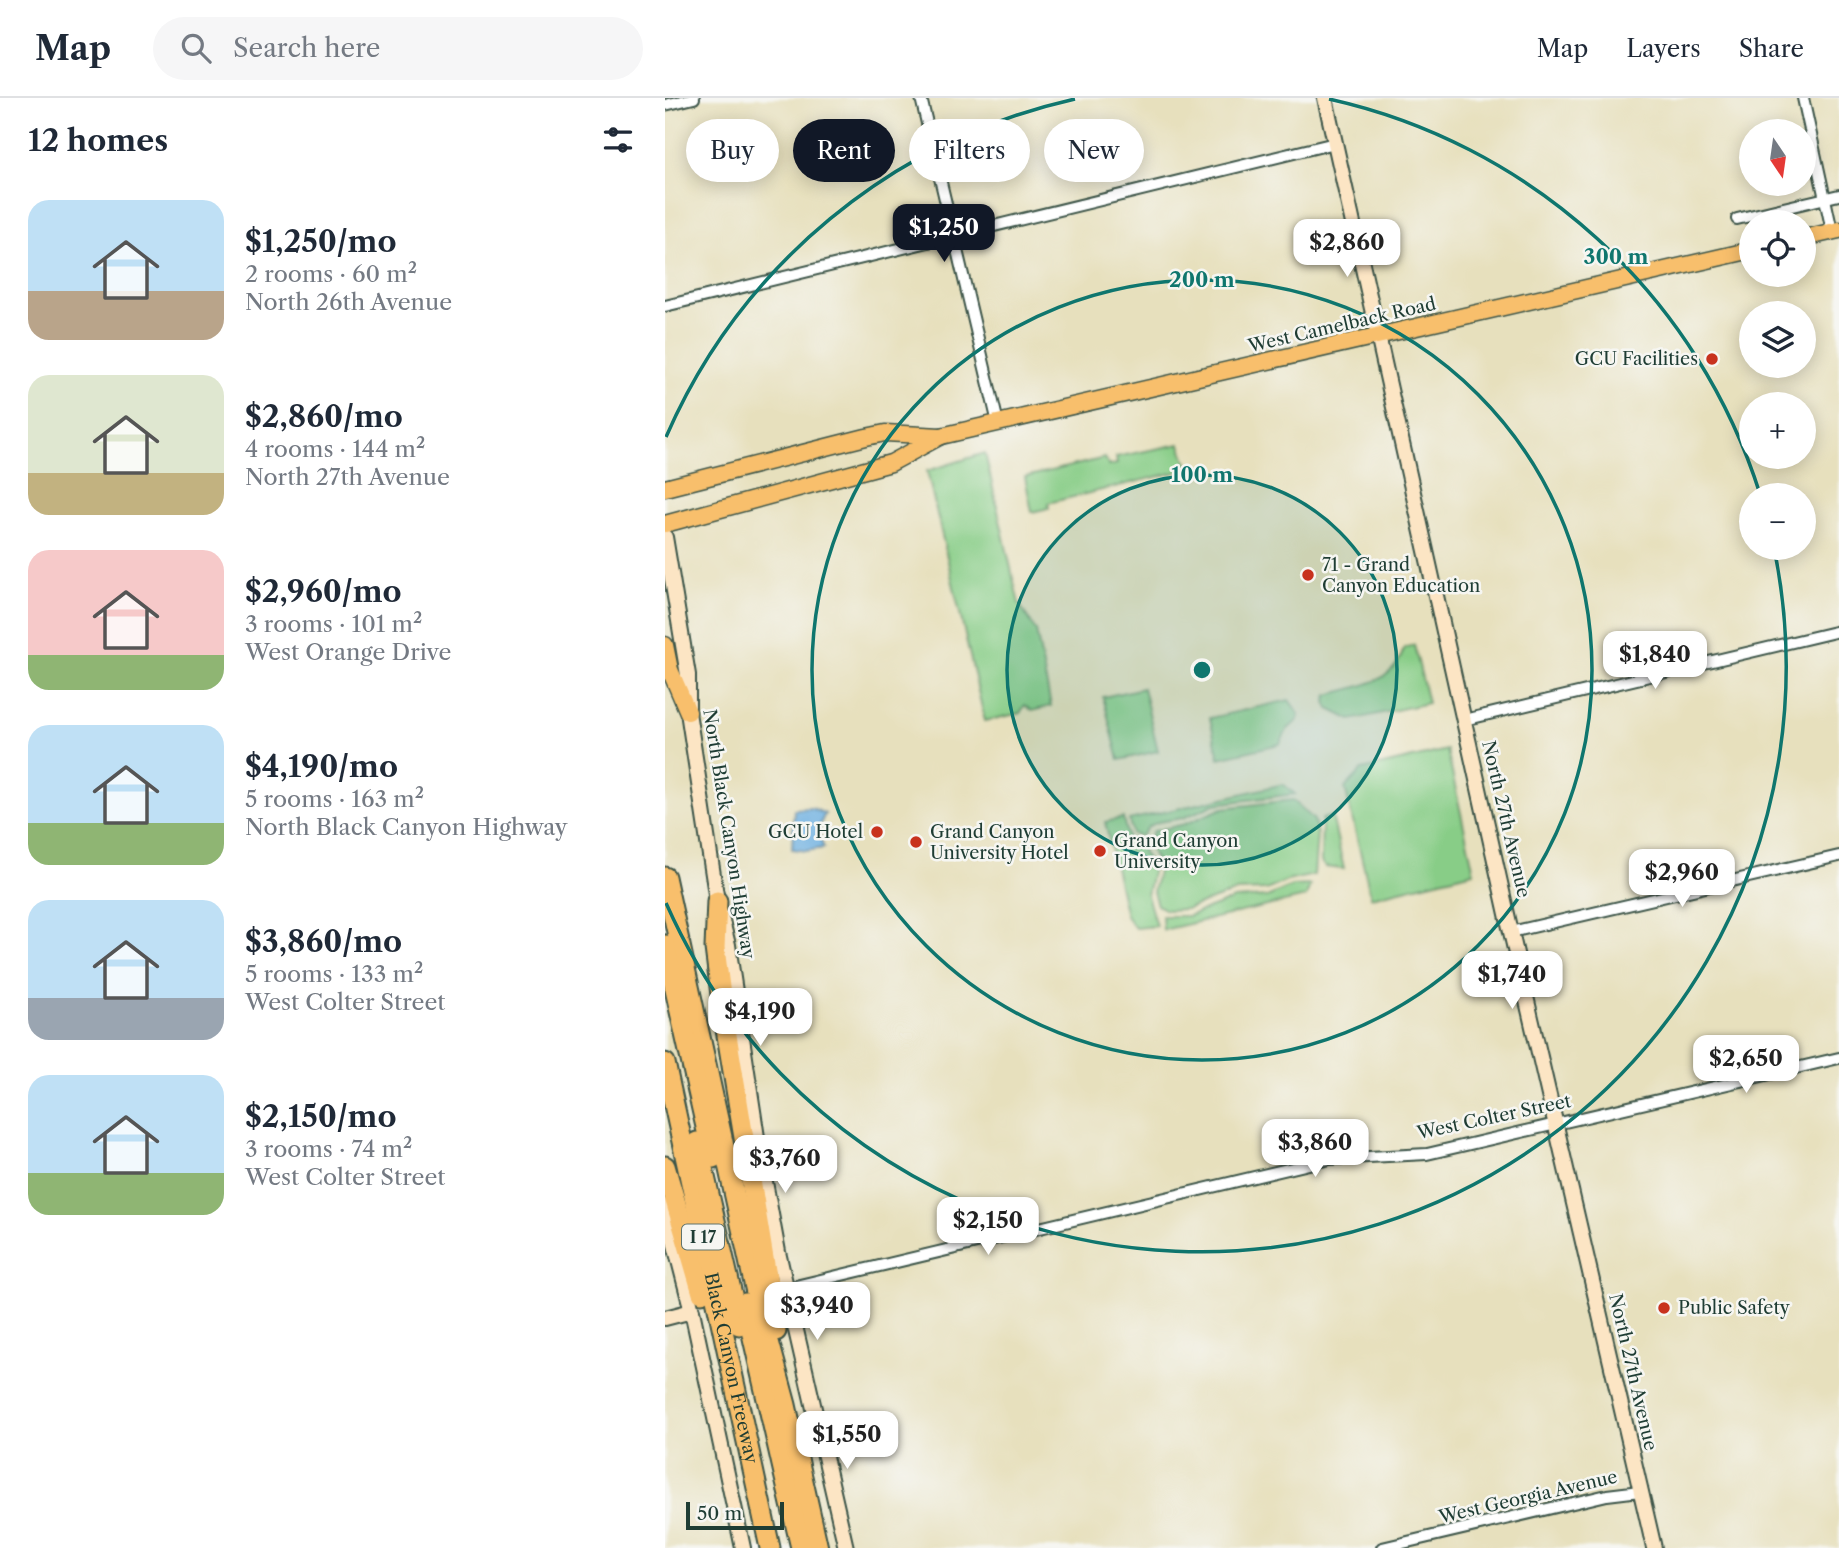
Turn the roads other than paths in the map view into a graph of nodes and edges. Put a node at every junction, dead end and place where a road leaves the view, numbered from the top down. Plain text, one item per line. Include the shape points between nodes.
1 (694, 98) edge
2 (921, 98) edge
3 (1325, 98) edge
4 (1803, 98) edge
5 (665, 105) edge
6 (1335, 143) junction
7 (1839, 195) edge
8 (1825, 199) junction
9 (1737, 219) dead end
10 (1835, 230) edge
11 (953, 235) junction
12 (1816, 235) edge
13 (1739, 253) edge
14 (665, 306) edge
15 (1377, 337) junction
16 (998, 423) junction
17 (941, 436) junction
18 (665, 488) edge
19 (665, 524) edge
20 (665, 537) edge
21 (1839, 631) edge
22 (665, 645) edge
23 (688, 712) junction
24 (1464, 720) junction
25 (1839, 856) edge
26 (665, 877) edge
27 (717, 901) junction
28 (1511, 932) junction
29 (665, 944) edge
30 (665, 994) edge
31 (1839, 1058) edge
32 (665, 1063) edge
33 (1557, 1124) junction
34 (665, 1166) edge
35 (665, 1206) edge
36 (787, 1289) junction
37 (692, 1311) junction
38 (665, 1318) edge
39 (786, 1405) junction
40 (739, 1411) junction
41 (1640, 1490) junction
42 (743, 1548) edge
43 (770, 1548) edge
44 (789, 1548) edge
45 (801, 1548) edge
46 (818, 1548) edge
47 (846, 1548) edge
48 (1382, 1548) edge
49 (1654, 1548) edge

1 - 5 street
2 - 11 street
3 - 6 main road, North 27th Avenue
4 - 8 street
6 - 11 street
6 - 15 main road, North 27th Avenue
7 - 8 street
8 - 9 street
8 - 10 street
10 - 12 main road
11 - 14 street
11 - 16 street
13 - 15 main road, West Camelback Road
15 - 16 main road, West Camelback Road
15 - 24 main road, North 27th Avenue
16 - 17 main road, West Camelback Road
17 - 18 main road, West Camelback Road via 866,436
17 - 19 main road, West Camelback Road via 891,463
20 - 23 main road, North Black Canyon Highway via 688,675
21 - 24 street
22 - 23 main road
23 - 27 main road, North Black Canyon Highway
24 - 28 main road, North 27th Avenue
25 - 28 street
26 - 39 highway, I 17 via 757,1297
27 - 36 main road, North Black Canyon Highway
27 - 39 highway via 715,948 723,1011
28 - 33 main road, North 27th Avenue
29 - 45 highway
30 - 44 highway
31 - 33 street, West Colter Street
32 - 40 highway, Black Canyon Freeway / I 17
33 - 36 street, West Colter Street via 1427,1154 1330,1159
33 - 41 main road, North 27th Avenue
34 - 40 highway
35 - 37 main road
36 - 47 main road, North Black Canyon Highway
37 - 38 main road
37 - 42 main road
39 - 46 highway, I 17
40 - 43 highway, Black Canyon Freeway / I 17
41 - 48 street, West Georgia Avenue
41 - 49 main road, North 27th Avenue

